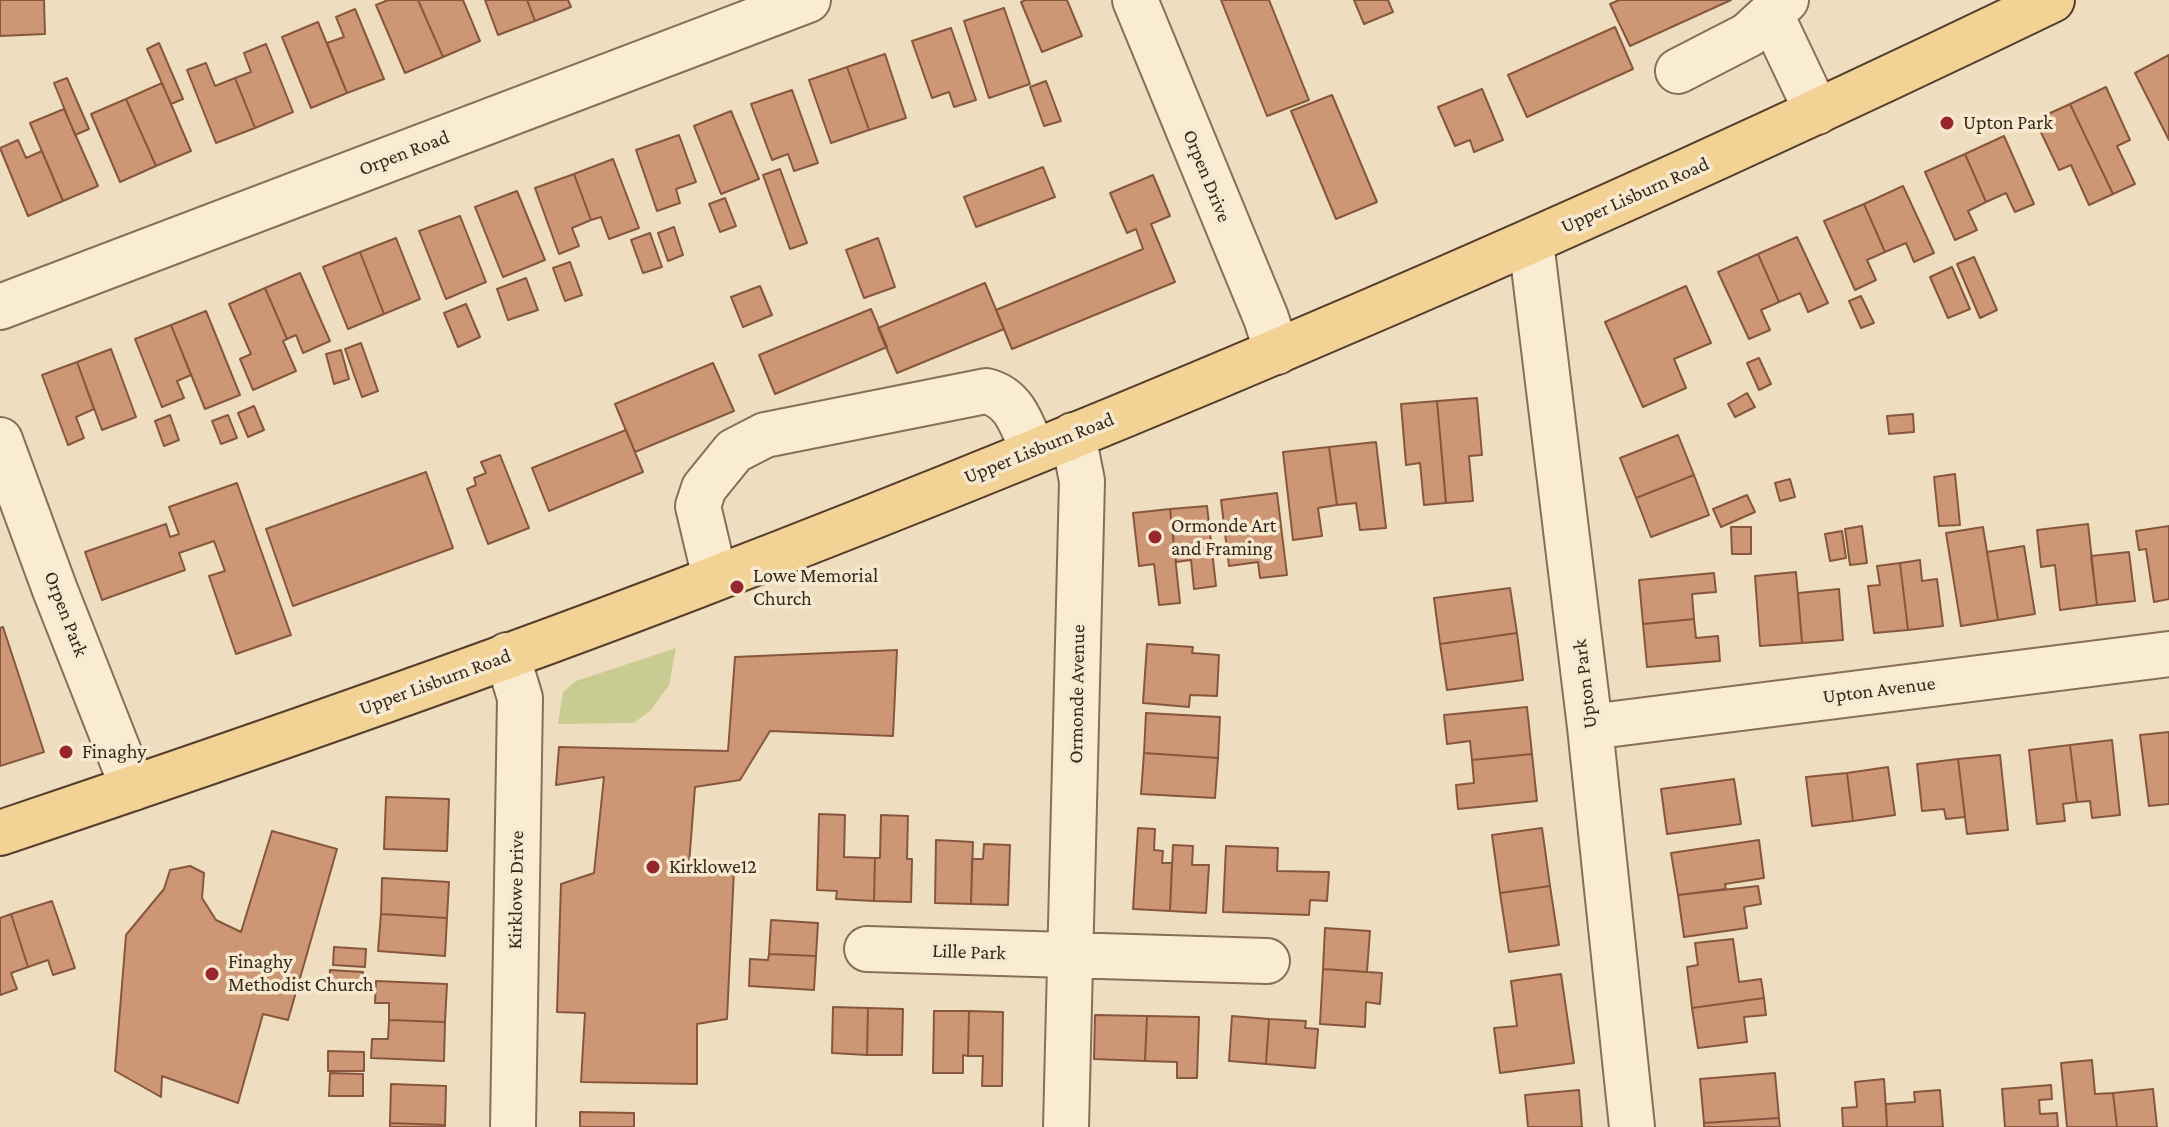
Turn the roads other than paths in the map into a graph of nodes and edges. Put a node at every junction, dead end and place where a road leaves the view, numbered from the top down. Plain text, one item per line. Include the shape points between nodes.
1 (808, 0) edge
2 (1135, 0) edge
3 (2052, 0) edge
4 (1778, 7) edge
5 (1678, 71) dead end
6 (1817, 112) junction
7 (1531, 242) junction
8 (0, 307) edge
9 (1277, 352) junction
10 (1073, 435) junction
11 (0, 440) edge
12 (1033, 451) junction
13 (715, 578) junction
14 (2169, 654) edge
15 (507, 655) junction
16 (1590, 727) junction
17 (133, 788) junction
18 (0, 833) edge
19 (867, 949) dead end
20 (1071, 955) junction
21 (1267, 961) dead end
22 (513, 1127) edge
23 (1066, 1127) edge
24 (1632, 1127) edge

1 - 8 street, Orpen Road
2 - 9 street, Orpen Drive
3 - 6 main road, Upper Lisburn Road
4 - 5 street via 1748,35
4 - 6 street
6 - 7 main road, Upper Lisburn Road
7 - 9 main road, Upper Lisburn Road
7 - 16 street, Upton Park
9 - 10 main road, Upper Lisburn Road
10 - 12 main road, Upper Lisburn Road
10 - 20 street, Ormonde Avenue via 1082,481
11 - 17 street, Orpen Park
12 - 13 main road, Upper Lisburn Road
12 - 13 street via 1015,409 1000,394 986,391 765,435 734,451 704,488 698,506
13 - 15 main road, Upper Lisburn Road
14 - 16 street, Upton Avenue
15 - 17 main road, Upper Lisburn Road
15 - 22 street, Kirklowe Drive via 520,698
16 - 24 street, Upton Park
17 - 18 main road, Upper Lisburn Road
19 - 20 street, Lille Park
20 - 21 street, Lille Park
20 - 23 street

